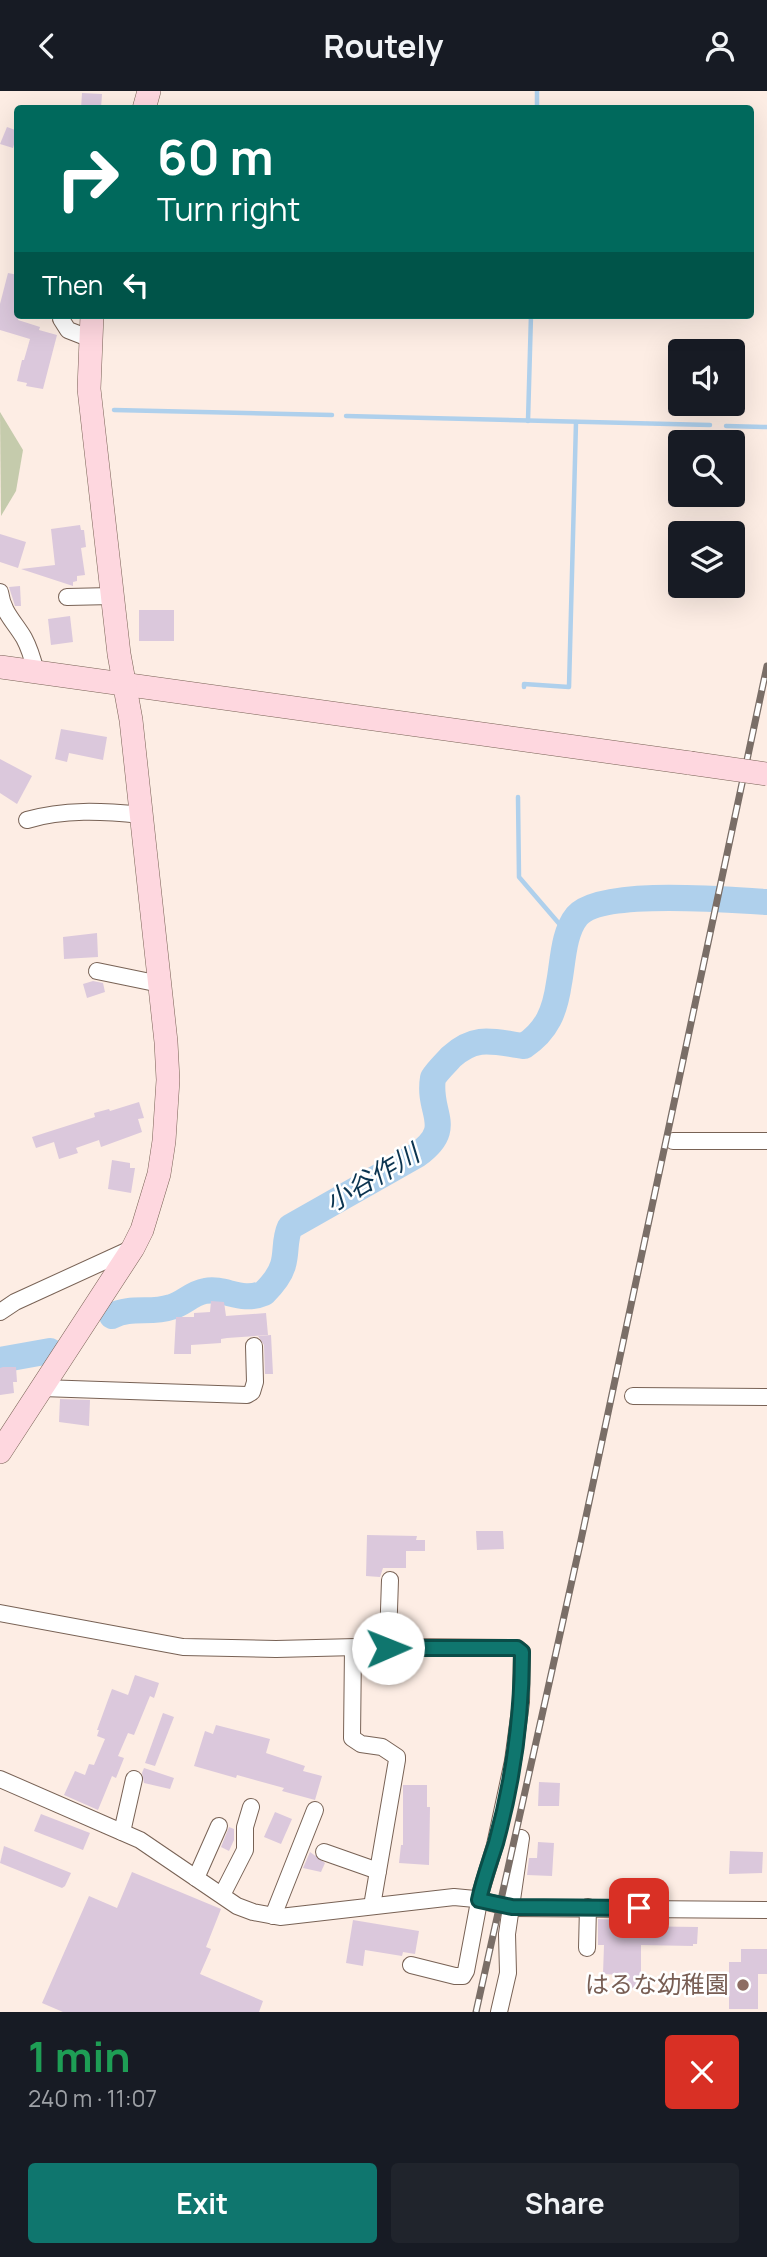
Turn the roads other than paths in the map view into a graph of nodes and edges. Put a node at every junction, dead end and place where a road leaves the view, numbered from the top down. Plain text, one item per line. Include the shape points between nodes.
1 (61, 319) dead end
2 (92, 319) edge
3 (91, 339) junction
4 (0, 592) edge
5 (112, 596) junction
6 (67, 597) dead end
7 (0, 667) edge
8 (36, 672) junction
9 (124, 684) junction
10 (767, 774) edge
11 (141, 815) junction
12 (27, 820) dead end
13 (97, 971) dead end
14 (160, 984) junction
15 (673, 1141) dead end
16 (767, 1141) edge
17 (133, 1248) junction
18 (0, 1312) edge
19 (254, 1346) dead end
20 (42, 1388) junction
21 (633, 1396) dead end
22 (767, 1397) edge
23 (0, 1452) edge
24 (390, 1580) dead end
25 (0, 1613) edge
26 (397, 1646) junction
27 (353, 1648) junction
28 (0, 1779) edge
29 (134, 1779) dead end
30 (251, 1807) dead end
31 (315, 1810) dead end
32 (219, 1826) dead end
33 (122, 1832) junction
34 (521, 1838) dead end
35 (324, 1852) dead end
36 (378, 1871) junction
37 (196, 1878) junction
38 (222, 1895) junction
39 (479, 1900) junction
40 (372, 1906) junction
41 (512, 1907) junction
42 (588, 1907) junction
43 (767, 1910) edge
44 (273, 1916) junction
45 (587, 1948) dead end
46 (411, 1965) dead end
47 (499, 2012) edge

1 - 3 street via 68,330
2 - 3 street
3 - 5 street via 89,389
4 - 8 street via 2,608 32,653
5 - 6 street
5 - 9 street
7 - 8 street
8 - 9 street
9 - 10 street, bridge
9 - 11 street
11 - 12 street via 68,812
11 - 14 street
13 - 14 street
14 - 17 street via 168,1080 164,1141 153,1196
15 - 16 street
17 - 18 street
17 - 20 street
19 - 20 street via 255,1384 247,1395
20 - 23 street
21 - 22 street
24 - 26 street via 388,1640
25 - 27 street via 183,1647
26 - 27 street
26 - 39 street via 517,1648 522,1652 513,1761
27 - 36 street via 352,1738 397,1756
28 - 33 street
29 - 33 street
30 - 38 street via 245,1850
31 - 44 street
32 - 37 street
33 - 37 street
34 - 41 street
35 - 36 street
36 - 40 street
37 - 38 street
38 - 44 street via 237,1906
39 - 40 street via 438,1898
39 - 41 street
39 - 46 street via 463,1976
40 - 44 street
41 - 42 street
41 - 47 street via 508,1973
42 - 43 street
42 - 45 street

